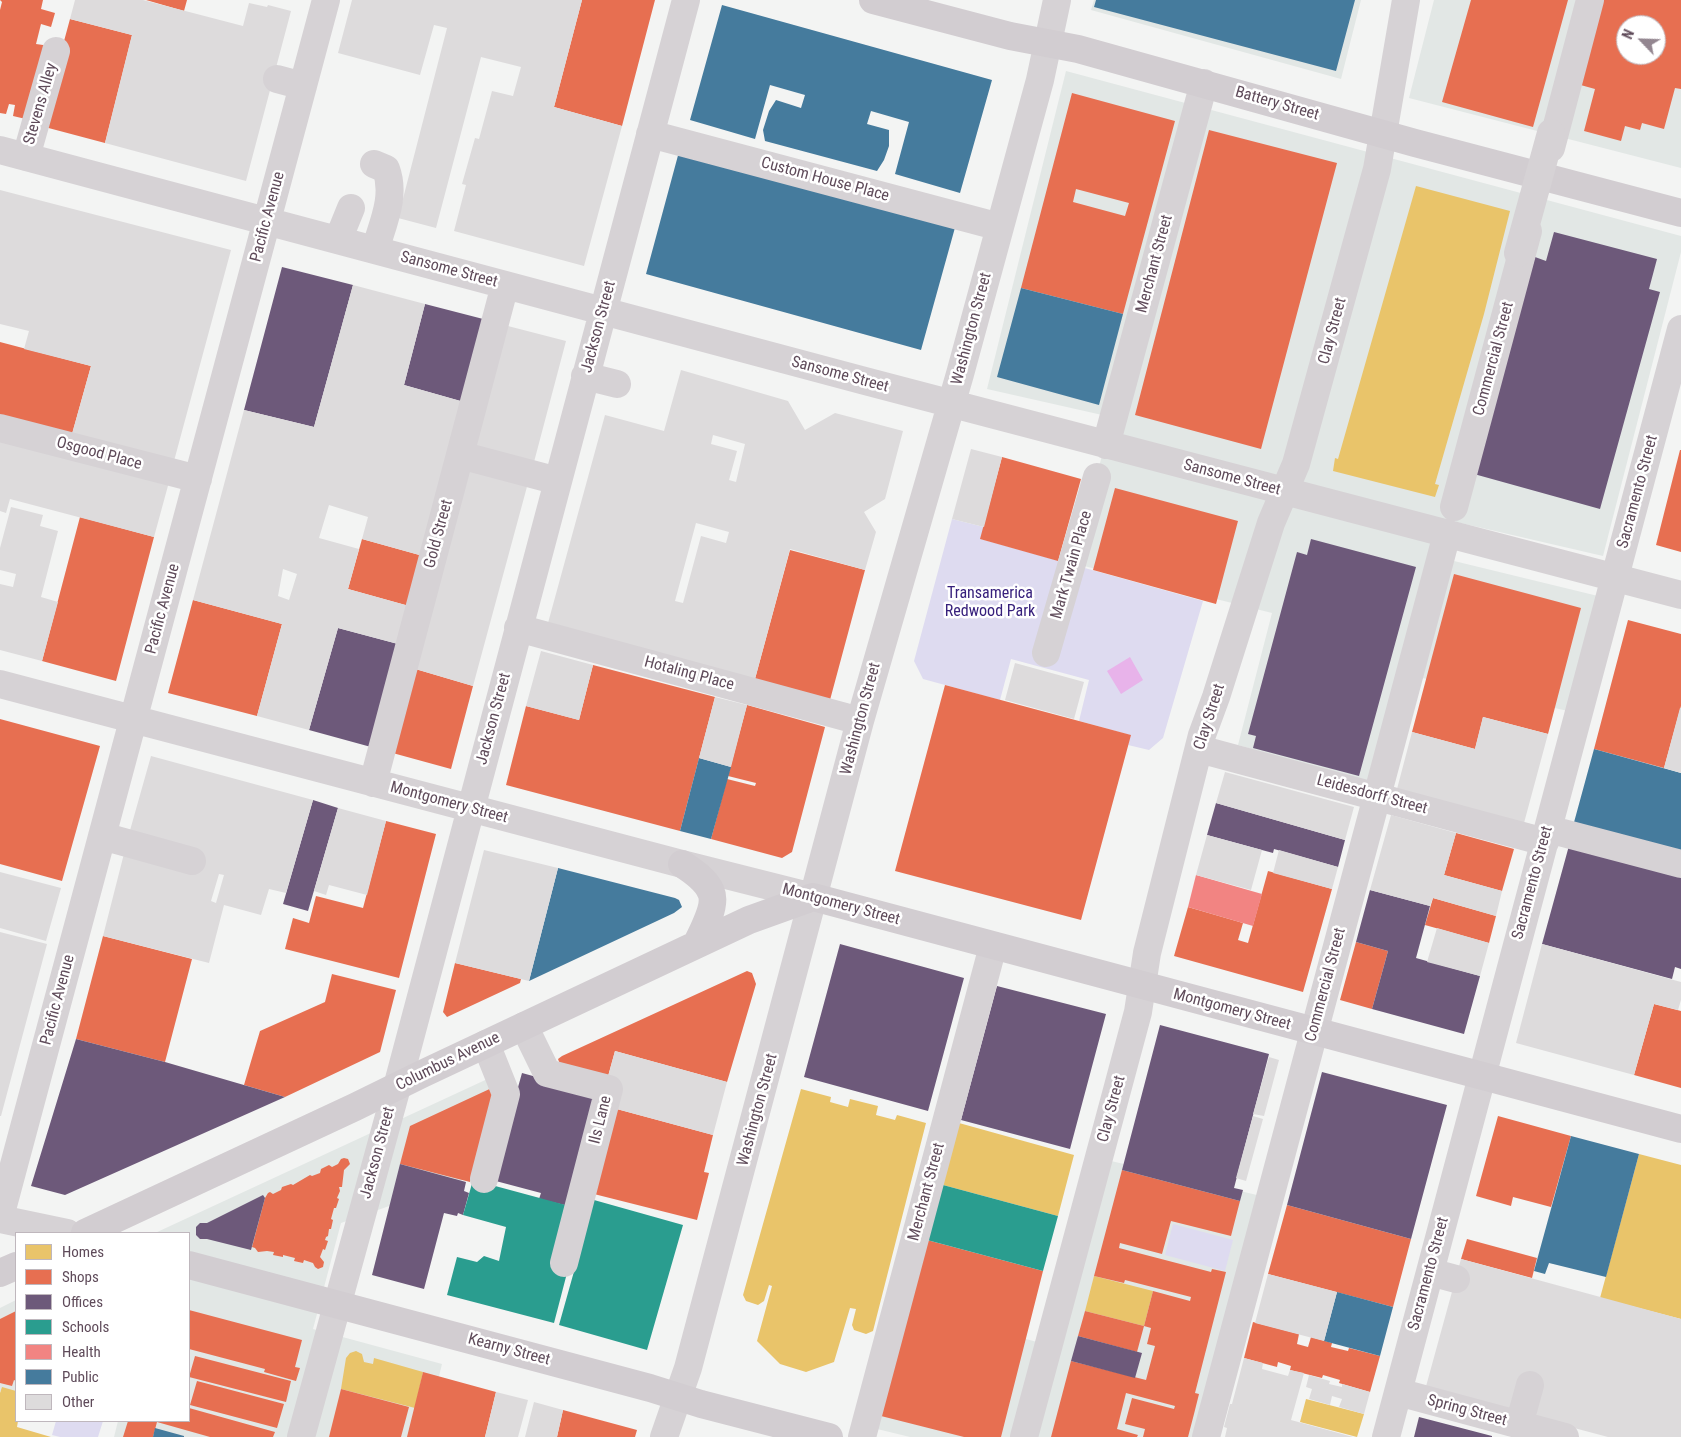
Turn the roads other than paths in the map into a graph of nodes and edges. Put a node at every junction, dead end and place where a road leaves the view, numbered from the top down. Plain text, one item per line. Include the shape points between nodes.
1 (326, 0) edge
2 (686, 0) edge
3 (873, 0) edge
4 (1057, 0) edge
5 (1406, 0) edge
6 (1588, 0) edge
7 (1048, 43) junction
8 (56, 51) dead end
9 (277, 79) dead end
10 (1204, 82) junction
11 (303, 86) junction
12 (1383, 133) junction
13 (650, 134) junction
14 (1551, 148) dead end
15 (0, 150) edge
16 (26, 157) junction
17 (374, 164) dead end
18 (351, 208) dead end
19 (1534, 210) dead end
20 (1681, 213) edge
21 (267, 221) junction
22 (1000, 227) junction
23 (338, 240) junction
24 (1515, 243) dead end
25 (375, 250) junction
26 (505, 285) junction
27 (603, 311) junction
28 (1681, 329) edge
29 (586, 376) junction
30 (617, 384) dead end
31 (951, 404) junction
32 (0, 428) edge
33 (1106, 445) junction
34 (460, 455) junction
35 (1097, 477) dead end
36 (198, 480) junction
37 (558, 481) junction
38 (1284, 492) junction
39 (1454, 507) dead end
40 (1447, 534) junction
41 (1614, 578) junction
42 (1681, 595) edge
43 (518, 628) junction
44 (1046, 653) dead end
45 (0, 684) edge
46 (134, 719) junction
47 (860, 720) junction
48 (1199, 749) junction
49 (373, 783) junction
50 (1376, 797) junction
51 (470, 808) junction
52 (1546, 835) junction
53 (102, 836) junction
54 (192, 861) dead end
55 (682, 864) junction
56 (1681, 864) edge
57 (813, 897) junction
58 (696, 945) junction
59 (993, 946) junction
60 (1141, 986) junction
61 (524, 1026) junction
62 (1313, 1032) junction
63 (486, 1044) junction
64 (1482, 1076) junction
65 (397, 1087) junction
66 (1681, 1129) edge
67 (484, 1179) dead end
68 (0, 1218) edge
69 (63, 1232) edge
70 (87, 1232) edge
71 (564, 1264) dead end
72 (190, 1265) edge
73 (15, 1266) edge
74 (1430, 1272) junction
75 (0, 1273) edge
76 (1456, 1279) dead end
77 (336, 1304) junction
78 (1530, 1385) dead end
79 (1398, 1392) junction
80 (679, 1397) junction
81 (1519, 1425) junction
82 (777, 1430) edge
83 (301, 1437) edge
84 (664, 1437) edge
85 (829, 1437) edge
86 (862, 1437) edge
87 (1024, 1437) edge
88 (1206, 1437) edge
89 (1386, 1437) edge
90 (1566, 1437) edge

1 - 11 street, Pacific Avenue
2 - 13 street, Jackson Street
3 - 7 main road, Battery Street
4 - 7 street, Washington Street
5 - 12 street, Clay Street
6 - 14 street
6 - 24 street, bridge via 1557,119
7 - 10 main road, Battery Street
7 - 22 street, Washington Street
8 - 16 street, Stevens Alley
9 - 11 street
10 - 12 main road, Battery Street
10 - 33 street, Merchant Street
11 - 21 street, Pacific Avenue
12 - 20 main road, Battery Street
12 - 38 street, Clay Street via 1377,169 1311,412
13 - 22 street, Custom House Place
13 - 27 street, Jackson Street
15 - 16 street, Sansome Street
16 - 21 street, Sansome Street
17 - 25 street via 386,169 391,194
18 - 23 street
19 - 39 street, Commercial Street
21 - 23 street, Sansome Street
21 - 36 street, Pacific Avenue
22 - 31 street, Washington Street
23 - 25 street, Sansome Street
25 - 26 street, Sansome Street
26 - 27 street, Sansome Street
26 - 34 street, Gold Street
27 - 29 street, Jackson Street
27 - 31 street, Sansome Street
28 - 41 street, Sacramento Street
29 - 30 street
29 - 37 street, Jackson Street
31 - 33 street, Sansome Street
31 - 47 street, Washington Street
32 - 36 street, Osgood Place
33 - 38 street, Sansome Street
34 - 37 street
34 - 49 street, Gold Street
35 - 44 street, Mark Twain Place
36 - 46 street, Pacific Avenue
37 - 43 street, Jackson Street
38 - 40 street, Sansome Street
38 - 48 street, Clay Street via 1271,523
40 - 41 street, Sansome Street
40 - 50 street, Commercial Street
41 - 42 street, Sansome Street
41 - 52 street, Sacramento Street
43 - 47 street, Hotaling Place
43 - 51 street, Jackson Street
45 - 46 street, Montgomery Street
46 - 49 street, Montgomery Street
46 - 53 street, Pacific Avenue
47 - 57 street, Washington Street
48 - 50 street, Leidesdorff Street
48 - 60 street, Clay Street via 1157,908
49 - 51 street, Montgomery Street
50 - 52 street, Leidesdorff Street
50 - 62 street, Commercial Street
51 - 55 street, Montgomery Street
51 - 65 street, Jackson Street
52 - 56 street, Leidesdorff Street
52 - 64 street, Sacramento Street
53 - 54 street
53 - 68 street, Pacific Avenue
55 - 57 street, Montgomery Street
55 - 58 main road via 704,882 712,896 708,918
57 - 58 main road, Columbus Avenue via 749,920
57 - 59 main road, Montgomery Street
57 - 80 street, Washington Street
58 - 61 main road, Columbus Avenue
59 - 60 main road, Montgomery Street
59 - 86 street, Merchant Street
60 - 62 main road, Montgomery Street
60 - 87 street, Clay Street via 1138,1012
61 - 63 main road, Columbus Avenue
61 - 71 street, Ils Lane via 547,1073 609,1089
62 - 64 main road, Montgomery Street
62 - 88 street, Commercial Street
63 - 65 main road, Columbus Avenue
63 - 67 street via 506,1094
64 - 66 main road, Montgomery Street
64 - 74 street, Sacramento Street
65 - 70 main road, Columbus Avenue
65 - 77 street, Jackson Street
68 - 69 street
72 - 77 main road, Kearny Street
73 - 75 main road
74 - 76 street
74 - 79 street, Sacramento Street
77 - 80 main road, Kearny Street
77 - 83 street, Jackson Street
78 - 81 street
79 - 81 street, Spring Street
79 - 89 street, Sacramento Street
80 - 82 main road, Kearny Street
80 - 84 street, Washington Street
81 - 90 street, Spring Street
82 - 85 main road, Kearny Street

